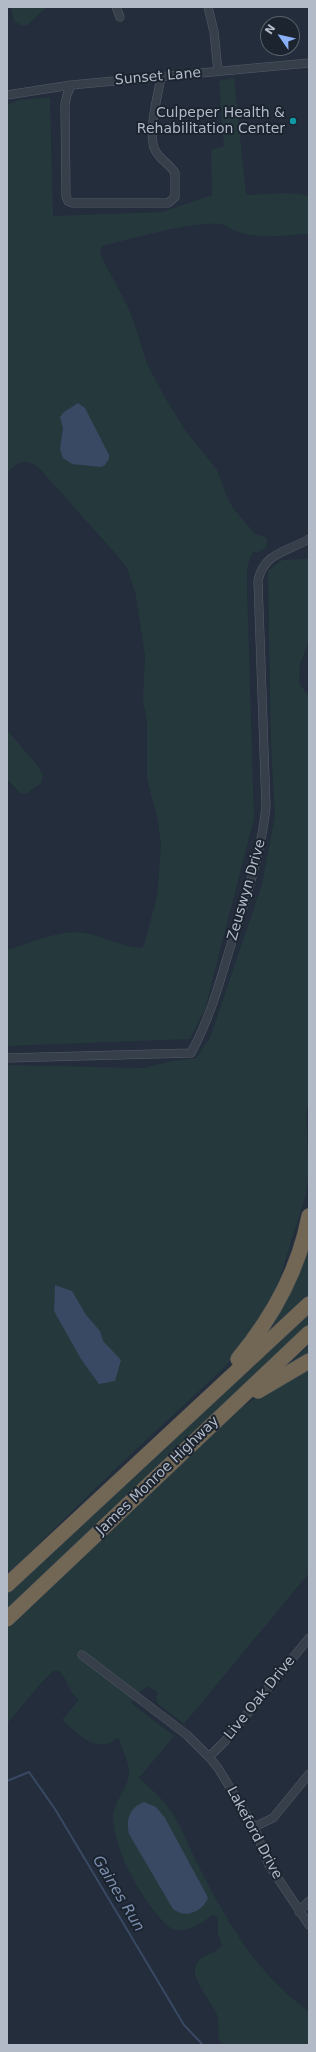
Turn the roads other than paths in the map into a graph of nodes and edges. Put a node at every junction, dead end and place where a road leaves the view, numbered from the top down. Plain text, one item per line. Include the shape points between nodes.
1 (116, 7) edge
2 (208, 7) edge
3 (120, 17) dead end
4 (309, 63) edge
5 (218, 72) junction
6 (161, 77) junction
7 (72, 85) junction
8 (7, 95) edge
9 (309, 539) edge
10 (7, 1058) edge
11 (309, 1216) edge
12 (309, 1304) edge
13 (309, 1333) edge
14 (309, 1360) edge
15 (195, 1410) junction
16 (210, 1426) junction
17 (7, 1585) edge
18 (7, 1619) edge
19 (309, 1638) edge
20 (82, 1655) dead end
21 (209, 1757) junction
22 (309, 1774) edge
23 (254, 1827) junction
24 (309, 1901) edge
25 (299, 1912) junction
26 (309, 1925) edge

1 - 3 street
2 - 5 street via 214,32
4 - 5 street, Sunset Lane
5 - 6 street, Sunset Lane
6 - 7 street, Sunset Lane
6 - 7 street via 152,140 159,157 172,169 175,178 175,197 168,203 72,203 68,200 65,104 66,95
7 - 8 street, Sunset Lane
9 - 10 street, Zeuswyn Drive via 275,555 267,561 260,574 258,589 266,807 264,826 257,862 215,1002 191,1053
11 - 15 highway via 291,1274 270,1314 249,1346
12 - 15 highway, James Monroe Highway
13 - 16 highway, James Monroe Highway
14 - 16 highway via 261,1388
15 - 17 highway, James Monroe Highway
16 - 18 highway, James Monroe Highway
19 - 21 street, Live Oak Drive
20 - 21 street, Lakeford Drive via 187,1735
21 - 23 street, Lakeford Drive
22 - 23 street via 273,1818
23 - 25 street, Lakeford Drive via 269,1865
24 - 25 street
25 - 26 street, Lakeford Drive

